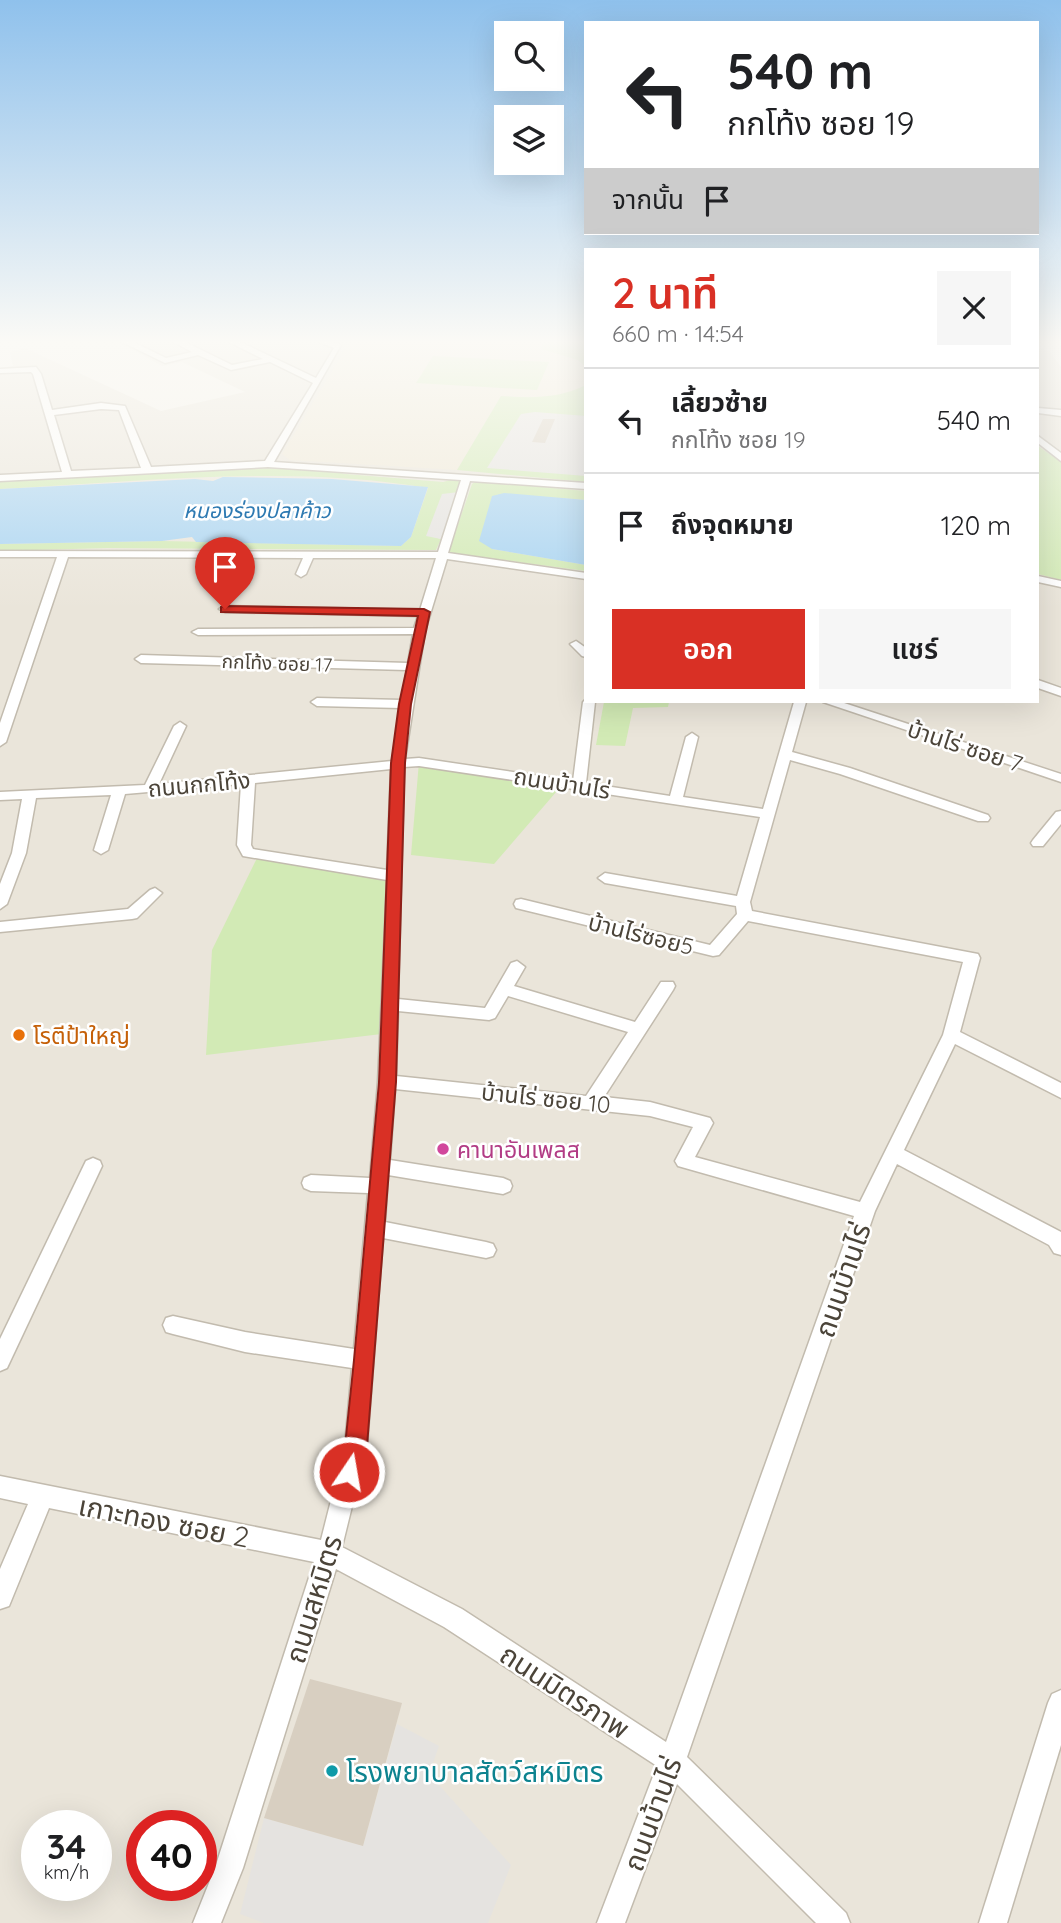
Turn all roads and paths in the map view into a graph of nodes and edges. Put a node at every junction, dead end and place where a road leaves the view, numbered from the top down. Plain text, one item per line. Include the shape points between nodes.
1 (55, 430) edge
2 (131, 430) edge
3 (288, 430) edge
4 (1039, 440) edge
5 (1061, 458) edge
6 (268, 464) junction
7 (147, 470) junction
8 (67, 474) junction
9 (467, 476) junction
10 (0, 478) edge
11 (584, 486) edge
12 (64, 553) junction
13 (310, 553) junction
14 (0, 554) edge
15 (440, 555) junction
16 (301, 574) dead end
17 (584, 576) edge
18 (1039, 579) edge
19 (1061, 584) edge
20 (225, 609) dead end
21 (421, 622) junction
22 (198, 632) dead end
23 (576, 644) dead end
24 (584, 652) edge
25 (141, 659) dead end
26 (413, 667) junction
27 (1039, 684) edge
28 (1061, 692) edge
29 (317, 702) dead end
30 (589, 703) edge
31 (800, 703) edge
32 (832, 703) edge
33 (405, 704) junction
34 (180, 726) dead end
35 (692, 737) dead end
36 (0, 742) edge
37 (784, 754) junction
38 (398, 763) junction
39 (1061, 778) edge
40 (248, 780) junction
41 (579, 786) junction
42 (149, 789) junction
43 (119, 791) junction
44 (30, 795) junction
45 (0, 796) edge
46 (676, 800) junction
47 (766, 814) junction
48 (1061, 815) edge
49 (983, 818) dead end
50 (1061, 841) edge
51 (101, 850) dead end
52 (393, 876) junction
53 (605, 877) dead end
54 (155, 892) dead end
55 (0, 904) edge
56 (521, 904) dead end
57 (744, 908) junction
58 (0, 927) edge
59 (517, 967) dead end
60 (667, 986) dead end
61 (504, 989) junction
62 (391, 1004) junction
63 (639, 1029) junction
64 (951, 1035) junction
65 (387, 1082) junction
66 (1061, 1091) edge
67 (591, 1103) junction
68 (894, 1154) junction
69 (93, 1166) dead end
70 (380, 1176) junction
71 (311, 1183) dead end
72 (503, 1186) dead end
73 (865, 1212) junction
74 (375, 1228) junction
75 (1059, 1236) edge
76 (486, 1250) dead end
77 (173, 1325) dead end
78 (365, 1360) junction
79 (0, 1361) edge
80 (0, 1487) edge
81 (42, 1498) junction
82 (329, 1553) junction
83 (0, 1597) edge
84 (1061, 1703) edge
85 (672, 1761) junction
86 (206, 1923) edge
87 (611, 1923) edge
88 (835, 1923) edge
89 (993, 1923) edge

1 - 8 street
2 - 7 street
3 - 6 street
4 - 5 street
6 - 7 street
6 - 9 street
7 - 8 street
8 - 10 street
9 - 11 street
9 - 15 street, ถนนสหมิตร
12 - 13 street
12 - 14 street
12 - 36 street
13 - 15 street
13 - 16 street
15 - 17 street
15 - 21 street, ถนนสหมิตร
18 - 19 street
20 - 21 street
21 - 22 street
21 - 26 street, ถนนสหมิตร
23 - 24 street
25 - 26 street, กกโท้ง ซอย 17
26 - 33 street, ถนนสหมิตร
27 - 28 street
29 - 33 street
30 - 41 street
31 - 37 street
32 - 39 street, บ้านไร่ ซอย 7
33 - 38 street, ถนนสหมิตร
34 - 42 street
35 - 46 street
37 - 47 street
37 - 49 street
38 - 40 street, ถนนกกโท้ง
38 - 41 street, ถนนบ้านไร่ via 419,762
38 - 52 street, ถนนสหมิตร
40 - 42 street, ถนนกกโท้ง
40 - 52 street via 244,845 248,853
41 - 46 street, ถนนบ้านไร่
42 - 43 street, ถนนกกโท้ง
43 - 44 street, ถนนกกโท้ง
43 - 51 street
44 - 45 street, ถนนกกโท้ง
44 - 55 street via 19,853
46 - 47 street, ถนนบ้านไร่
47 - 57 street
48 - 50 street via 1042,838
52 - 62 street, ถนนสหมิตร
53 - 57 street
54 - 58 street via 132,914
56 - 57 street, บ้านไร่ซอย5 via 713,951
57 - 64 street, ถนนบ้านไร่ via 972,958
59 - 61 street
60 - 63 street
61 - 62 street via 489,1014
61 - 63 street
62 - 65 street, ถนนสหมิตร
63 - 67 street
64 - 66 street
64 - 68 street, ถนนบ้านไร่
65 - 67 street, บ้านไร่ ซอย 10
65 - 70 street, ถนนสหมิตร
67 - 73 street, บ้านไร่ ซอย 10 via 650,1109 704,1123 684,1161
68 - 73 street, ถนนบ้านไร่
68 - 75 street
69 - 79 street
70 - 71 street
70 - 72 street
70 - 74 street, ถนนสหมิตร
73 - 85 street, ถนนบ้านไร่
74 - 76 street
74 - 78 street, ถนนสหมิตร
77 - 78 street via 245,1342
78 - 82 street, ถนนสหมิตร via 356,1446
80 - 81 street, เกาะทอง ซอย 2
81 - 82 street, เกาะทอง ซอย 2
81 - 83 street
82 - 85 street, ถนนมิตรภาพ via 453,1618
82 - 86 street, ถนนสหมิตร via 229,1868
84 - 89 street
85 - 87 street, ถนนบ้านไร่
85 - 88 street, ถนนมิตรภาพ

